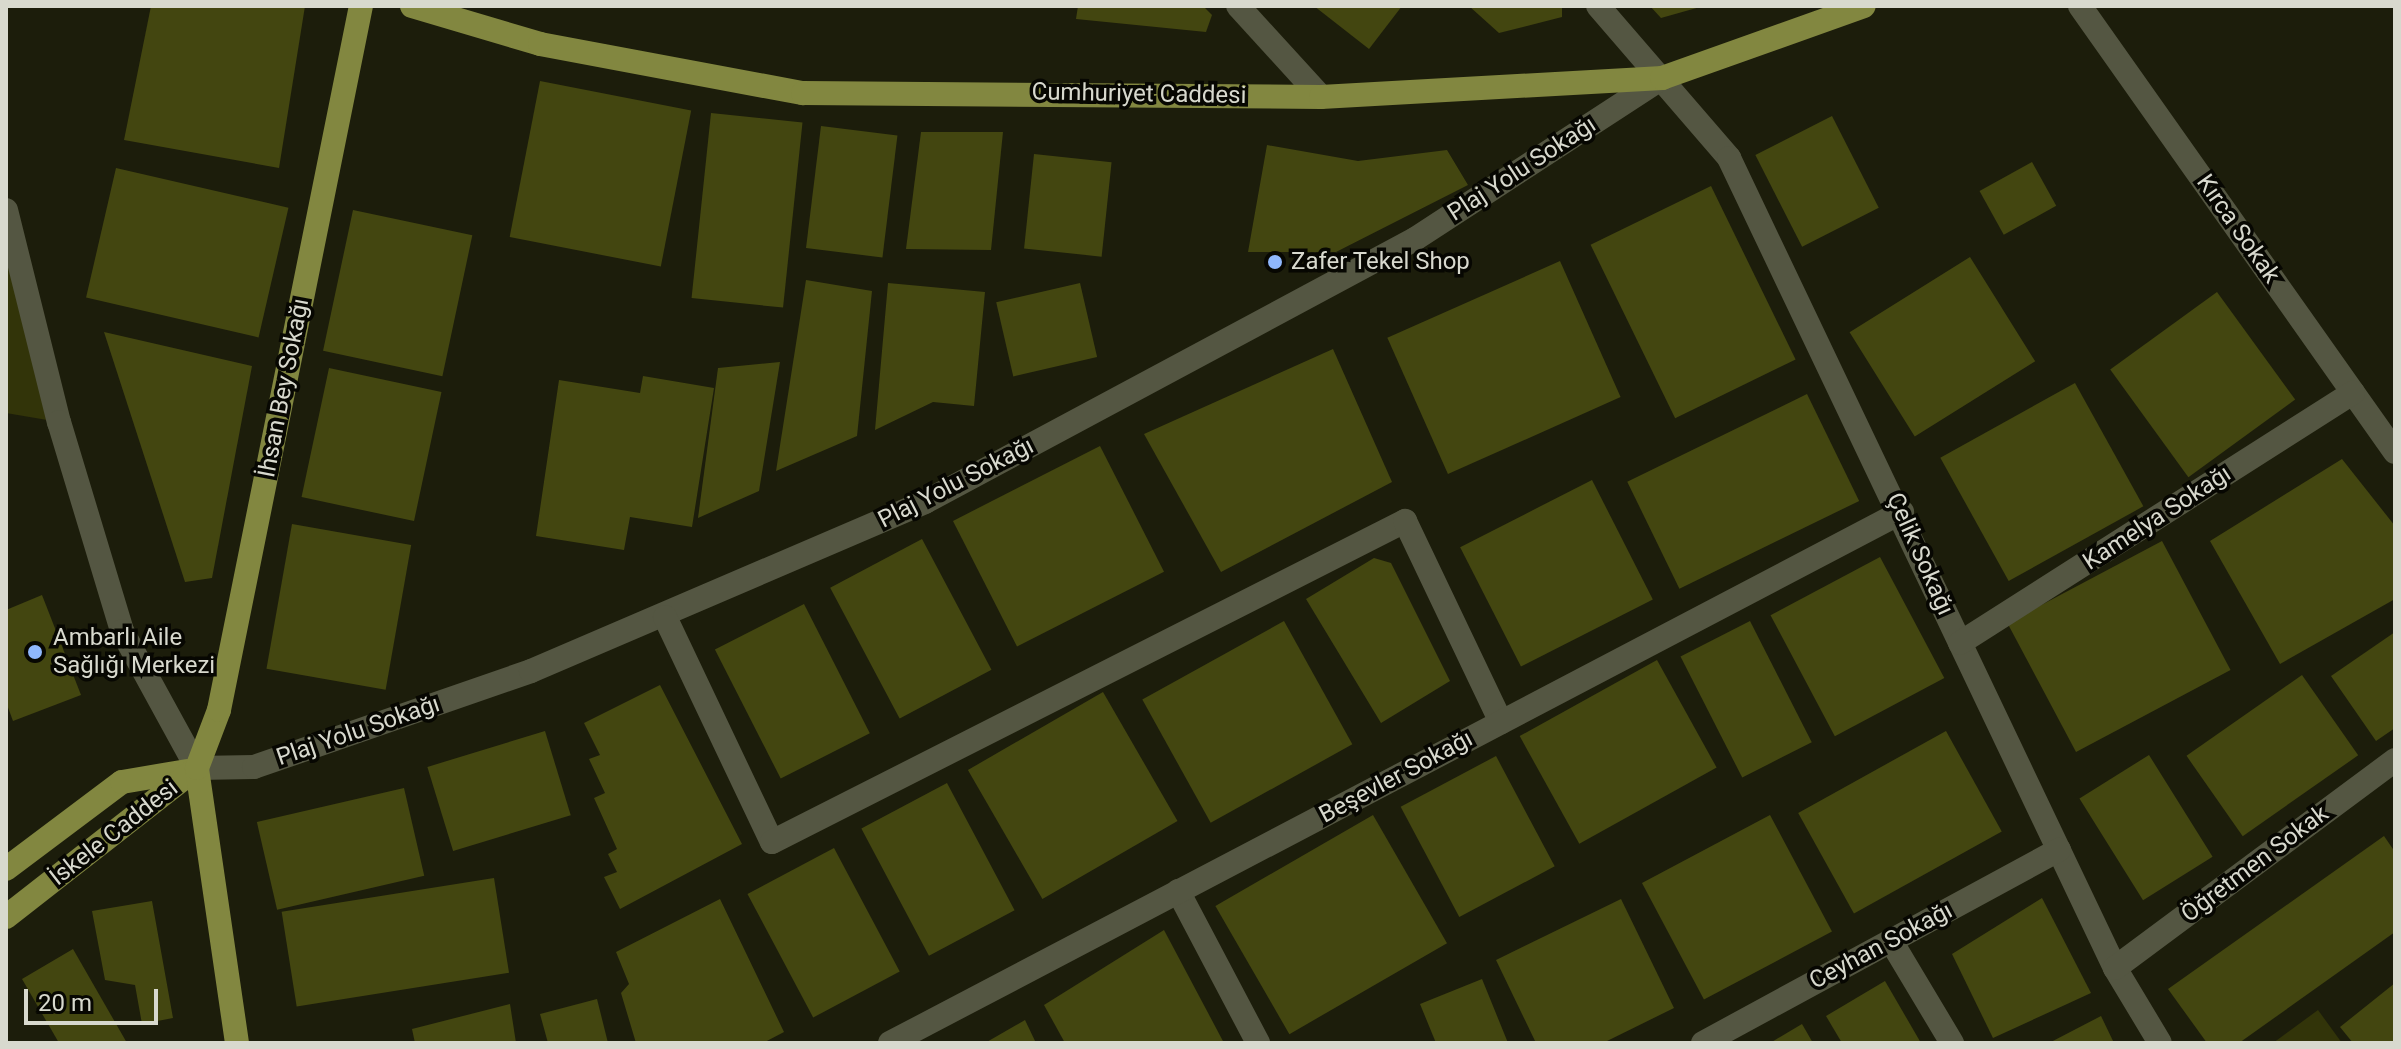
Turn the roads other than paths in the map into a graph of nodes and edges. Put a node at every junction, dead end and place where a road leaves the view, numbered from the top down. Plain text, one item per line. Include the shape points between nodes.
1 (361, 6) edge
2 (412, 6) edge
3 (1238, 6) edge
4 (1598, 6) edge
5 (1864, 6) edge
6 (2080, 6) edge
7 (1662, 78) junction
8 (1321, 97) junction
9 (6, 210) edge
10 (2353, 393) junction
11 (2395, 452) edge
12 (1902, 512) junction
13 (665, 617) junction
14 (1960, 643) junction
15 (1501, 722) junction
16 (2395, 760) edge
17 (197, 768) junction
18 (2059, 850) junction
19 (6, 869) edge
20 (1178, 891) junction
21 (6, 917) edge
22 (1891, 941) junction
23 (2115, 968) junction
24 (237, 1043) edge
25 (890, 1043) edge
26 (1258, 1043) edge
27 (1703, 1043) edge
28 (1952, 1043) edge
29 (2160, 1043) edge

1 - 17 main road, İhsan Bey Sokağı via 219,710
2 - 8 main road, Cumhuriyet Caddesi via 540,44 803,93
3 - 8 street
4 - 7 street, Çelik Sokağı
5 - 7 main road, Cumhuriyet Caddesi
6 - 10 street, Kırca Sokak
7 - 8 main road, Cumhuriyet Caddesi
7 - 12 street, Çelik Sokağı via 1729,158
7 - 13 street, Plaj Yolu Sokağı via 1401,247 925,502
9 - 17 street via 59,422 122,631
10 - 11 street, Kırca Sokak
10 - 14 street, Kamelya Sokağı
12 - 14 street, Çelik Sokağı
12 - 15 street, Beşevler Sokağı
13 - 15 street via 772,842 1405,521
13 - 17 street, Plaj Yolu Sokağı via 254,767
14 - 18 street, Çelik Sokağı
15 - 20 street, Beşevler Sokağı
16 - 23 street, Öğretmen Sokak
17 - 19 main road, İskele Caddesi via 122,782
17 - 21 main road, İskele Caddesi
17 - 24 main road
18 - 22 street, Ceyhan Sokağı
18 - 23 street, Çelik Sokağı
20 - 25 street, Beşevler Sokağı
20 - 26 street
22 - 27 street, Ceyhan Sokağı
22 - 28 street
23 - 29 street, Çelik Sokağı

